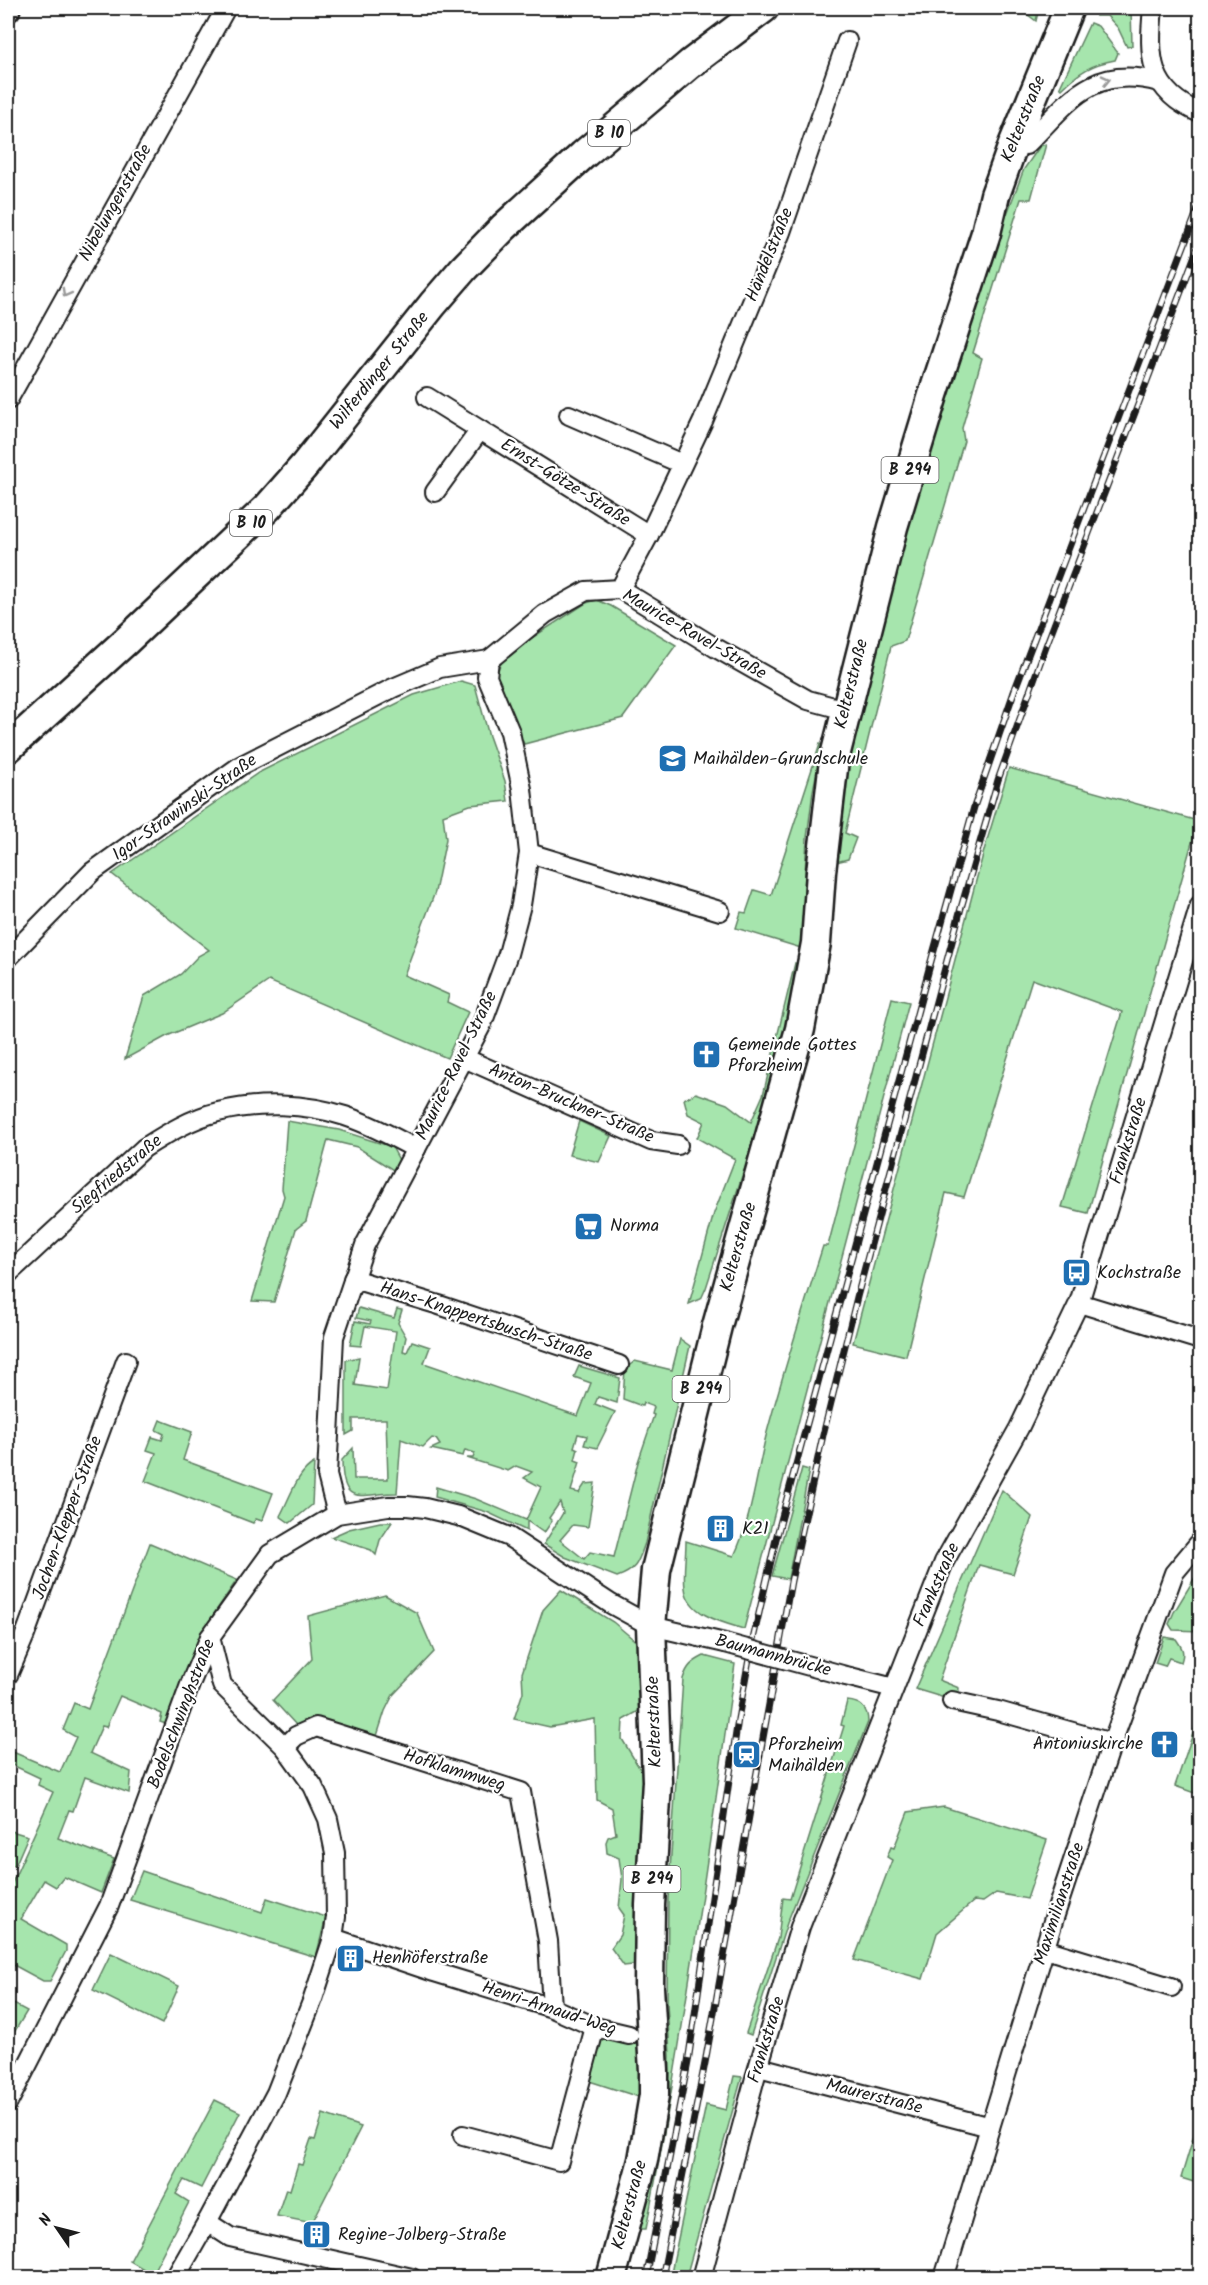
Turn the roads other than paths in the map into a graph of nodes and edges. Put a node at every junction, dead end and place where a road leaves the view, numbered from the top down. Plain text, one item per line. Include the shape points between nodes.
1 (226, 8) edge
2 (764, 8) edge
3 (1053, 8) edge
4 (1069, 8) edge
5 (1086, 8) edge
6 (1153, 8) edge
7 (847, 41) dead end
8 (1159, 82) junction
9 (1200, 113) edge
10 (1019, 145) junction
11 (427, 397) dead end
12 (8, 400) edge
13 (569, 414) dead end
14 (480, 430) junction
15 (682, 464) junction
16 (435, 492) dead end
17 (649, 535) junction
18 (620, 589) junction
19 (489, 660) junction
20 (845, 710) junction
21 (8, 748) edge
22 (529, 853) junction
23 (1200, 905) edge
24 (720, 911) dead end
25 (8, 957) edge
26 (464, 1058) junction
27 (678, 1145) dead end
28 (416, 1149) junction
29 (8, 1274) edge
30 (352, 1279) junction
31 (1079, 1303) junction
32 (1200, 1340) edge
33 (126, 1361) dead end
34 (619, 1365) dead end
35 (337, 1514) junction
36 (1200, 1542) edge
37 (651, 1626) junction
38 (210, 1637) junction
39 (8, 1675) edge
40 (894, 1688) junction
41 (952, 1701) dead end
42 (1112, 1743) junction
43 (285, 1747) junction
44 (333, 1938) junction
45 (1045, 1949) junction
46 (1171, 1987) dead end
47 (552, 2008) junction
48 (595, 2027) junction
49 (629, 2036) dead end
50 (759, 2067) junction
51 (8, 2103) edge
52 (990, 2127) junction
53 (463, 2135) dead end
54 (207, 2222) junction
55 (402, 2276) edge
56 (175, 2277) edge
57 (611, 2277) edge
58 (701, 2277) edge
59 (944, 2277) edge

1 -> 12 street, Nibelungenstraße
2 - 21 main road, Wilferdinger Straße / B 10 via 672,79 504,227 433,304 267,508
3 - 10 main road via 1034,63
4 - 10 main road, Kelterstraße / B 294
5 - 10 main road, Kelterstraße / B 294
6 - 8 street via 1152,53
7 - 15 street, Händelstraße via 781,232
8 - 9 street via 1172,97
10 -> 8 street, Kelterstraße via 1094,83 1124,77
10 - 20 main road, Kelterstraße / B 294 via 995,195 902,497
11 - 14 street, Ernst-Götze-Straße
13 - 15 street
14 - 16 street, Ernst-Götze-Straße
14 - 17 street, Ernst-Götze-Straße
15 - 17 street, Händelstraße
17 - 18 street, Händelstraße
18 - 19 street, Maurice-Ravel-Straße via 586,591 545,614
18 - 20 street, Maurice-Ravel-Straße via 808,700
19 - 22 street, Maurice-Ravel-Straße via 487,677 510,732 522,789
19 - 25 street, Igor-Strawinski-Straße via 440,668 393,688 240,766 92,872
20 - 37 main road, Kelterstraße / B 294 via 828,801 816,943 802,1018 665,1530 656,1570
22 - 24 street
22 - 26 street, Maurice-Ravel-Straße via 508,954 482,1024
23 - 31 street, Frankstraße
26 - 27 street, Anton-Bruckner-Straße via 651,1141
26 - 28 street, Maurice-Ravel-Straße
28 - 29 street, Siegfriedstraße via 345,1116 315,1109 264,1104 216,1112 169,1132 144,1148
28 - 30 street, Maurice-Ravel-Straße via 365,1245
30 - 34 street, Hans-Knappertsbusch-Straße
30 - 35 street, Maurice-Ravel-Straße via 334,1337 327,1475
31 - 32 street
31 - 40 street, Frankstraße via 1019,1428 944,1562
33 - 39 street, Jochen-Klepper-Straße
35 - 37 street, Bodelschwinghstraße via 406,1506 458,1516 508,1538
35 - 38 street, Bodelschwinghstraße via 270,1554
36 - 42 street, Maximilianstraße via 1174,1573
37 - 40 street, Baumannbrücke, bridge
37 - 57 main road, Kelterstraße / B 294 via 657,1780 649,1947 654,2095 643,2160
38 - 43 street via 222,1685
38 - 51 street, Bodelschwinghstraße via 109,1906
40 - 50 street, Frankstraße via 800,1927
41 - 42 street
42 - 45 street, Maximilianstraße
43 - 44 street via 313,1786 333,1837 337,1887
43 - 47 street, Hofklammweg via 296,1736 316,1727 520,1792 548,1941
44 - 47 street, Henri-Arnaud-Weg
44 - 54 street via 279,2085
45 - 46 street
45 - 52 street, Maximilianstraße
47 - 48 street, Henri-Arnaud-Weg
48 - 49 street, Henri-Arnaud-Weg
48 - 53 street via 558,2161
50 - 52 street, Maurerstraße
50 - 58 street, Frankstraße
52 - 59 street, Maximilianstraße
54 - 55 street via 230,2237
54 - 56 street

